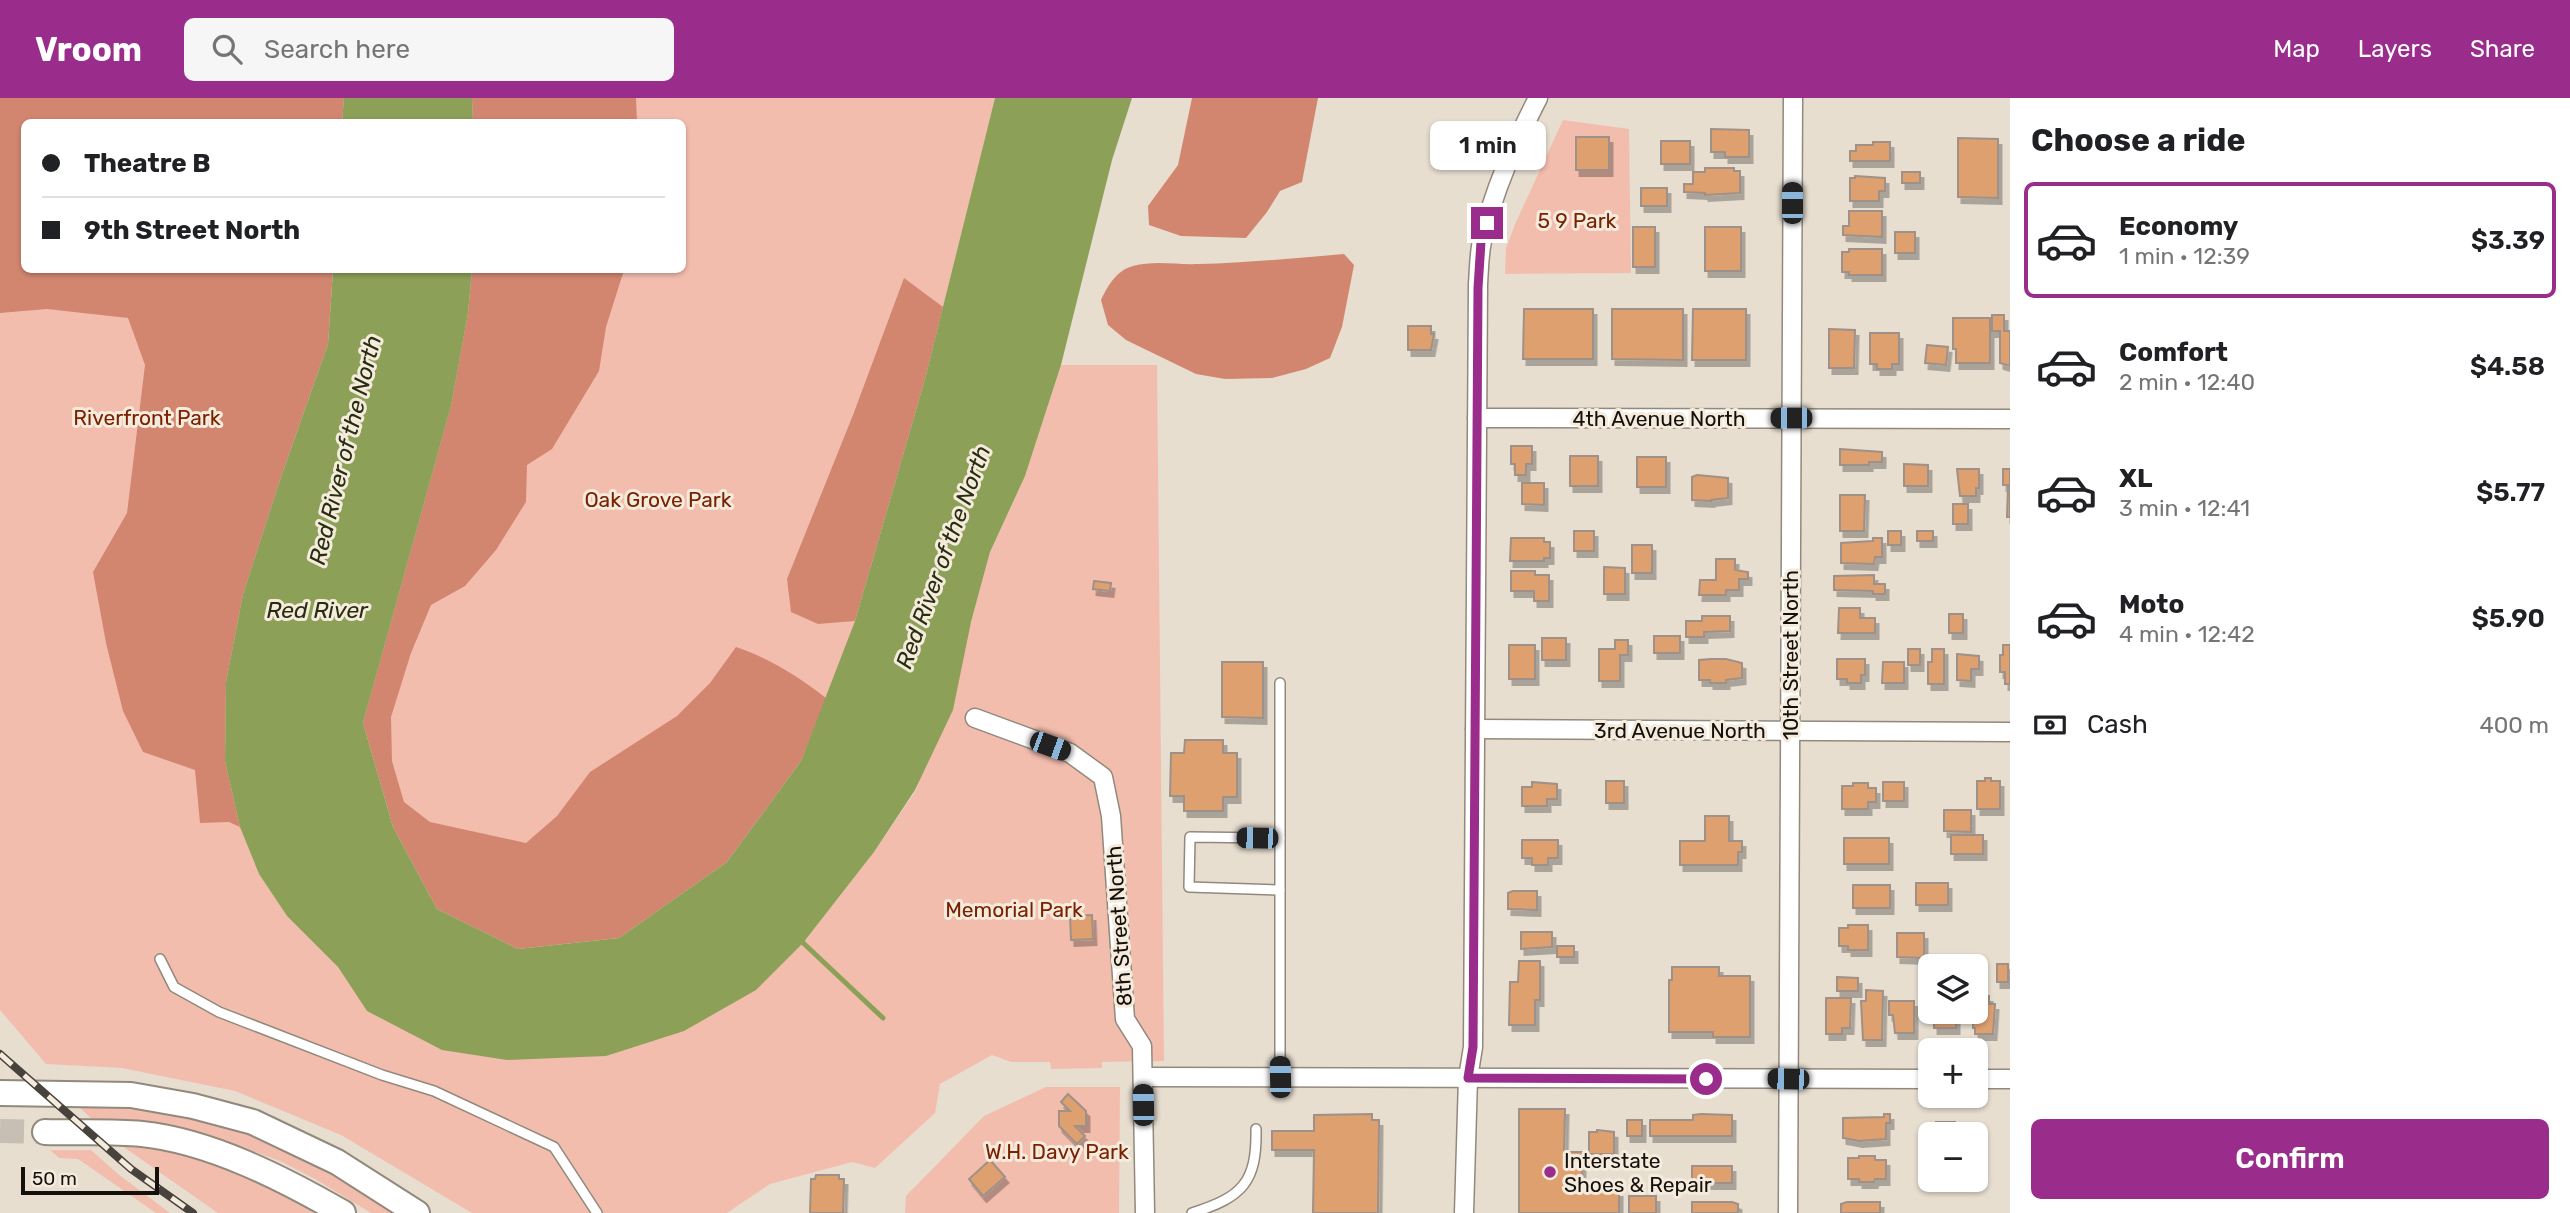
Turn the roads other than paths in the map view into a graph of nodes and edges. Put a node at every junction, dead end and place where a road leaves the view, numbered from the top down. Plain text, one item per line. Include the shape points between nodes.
1 (1538, 98) edge
2 (1793, 98) edge
3 (1477, 418) junction
4 (1791, 418) junction
5 (2010, 419) edge
6 (1280, 682) dead end
7 (975, 718) dead end
8 (1475, 729) junction
9 (1790, 731) junction
10 (2010, 732) edge
11 (1280, 838) junction
12 (1280, 890) junction
13 (160, 959) dead end
14 (1143, 1077) junction
15 (1280, 1077) junction
16 (1468, 1078) junction
17 (1788, 1079) junction
18 (1918, 1079) edge
19 (1988, 1079) edge
20 (2010, 1079) edge
21 (0, 1093) edge
22 (1256, 1129) dead end
23 (45, 1132) tunnel mouth
24 (343, 1213) edge
25 (416, 1213) edge
26 (597, 1213) edge
27 (1145, 1213) edge
28 (1192, 1213) edge
29 (1464, 1213) edge
30 (1788, 1213) edge

1 - 3 street via 1504,171 1481,242
2 - 4 street, 10th Street North
3 - 4 street, 4th Avenue North
3 - 8 street
4 - 5 street, 4th Avenue North
4 - 9 street, 10th Street North
6 - 11 lane
7 - 14 street, 8th Street North via 1070,753 1103,777 1111,816 1125,1019 1142,1046
8 - 9 street, 3rd Avenue North
8 - 16 street via 1473,1047
9 - 10 street, 3rd Avenue North
9 - 17 street, 10th Street North
11 - 12 lane
11 - 12 lane via 1190,837 1189,887
12 - 15 lane
13 - 26 lane via 174,987 219,1012 434,1091 554,1147
14 - 15 street
14 - 27 street, 8th Street North
15 - 16 street
16 - 17 street
16 - 29 street
17 - 18 street
17 - 30 street, 10th Street North
19 - 20 street
21 - 25 main road via 131,1095 253,1122 337,1162
22 - 28 lane via 1251,1174 1238,1192 1216,1206
23 - 24 main road via 143,1135 198,1146

